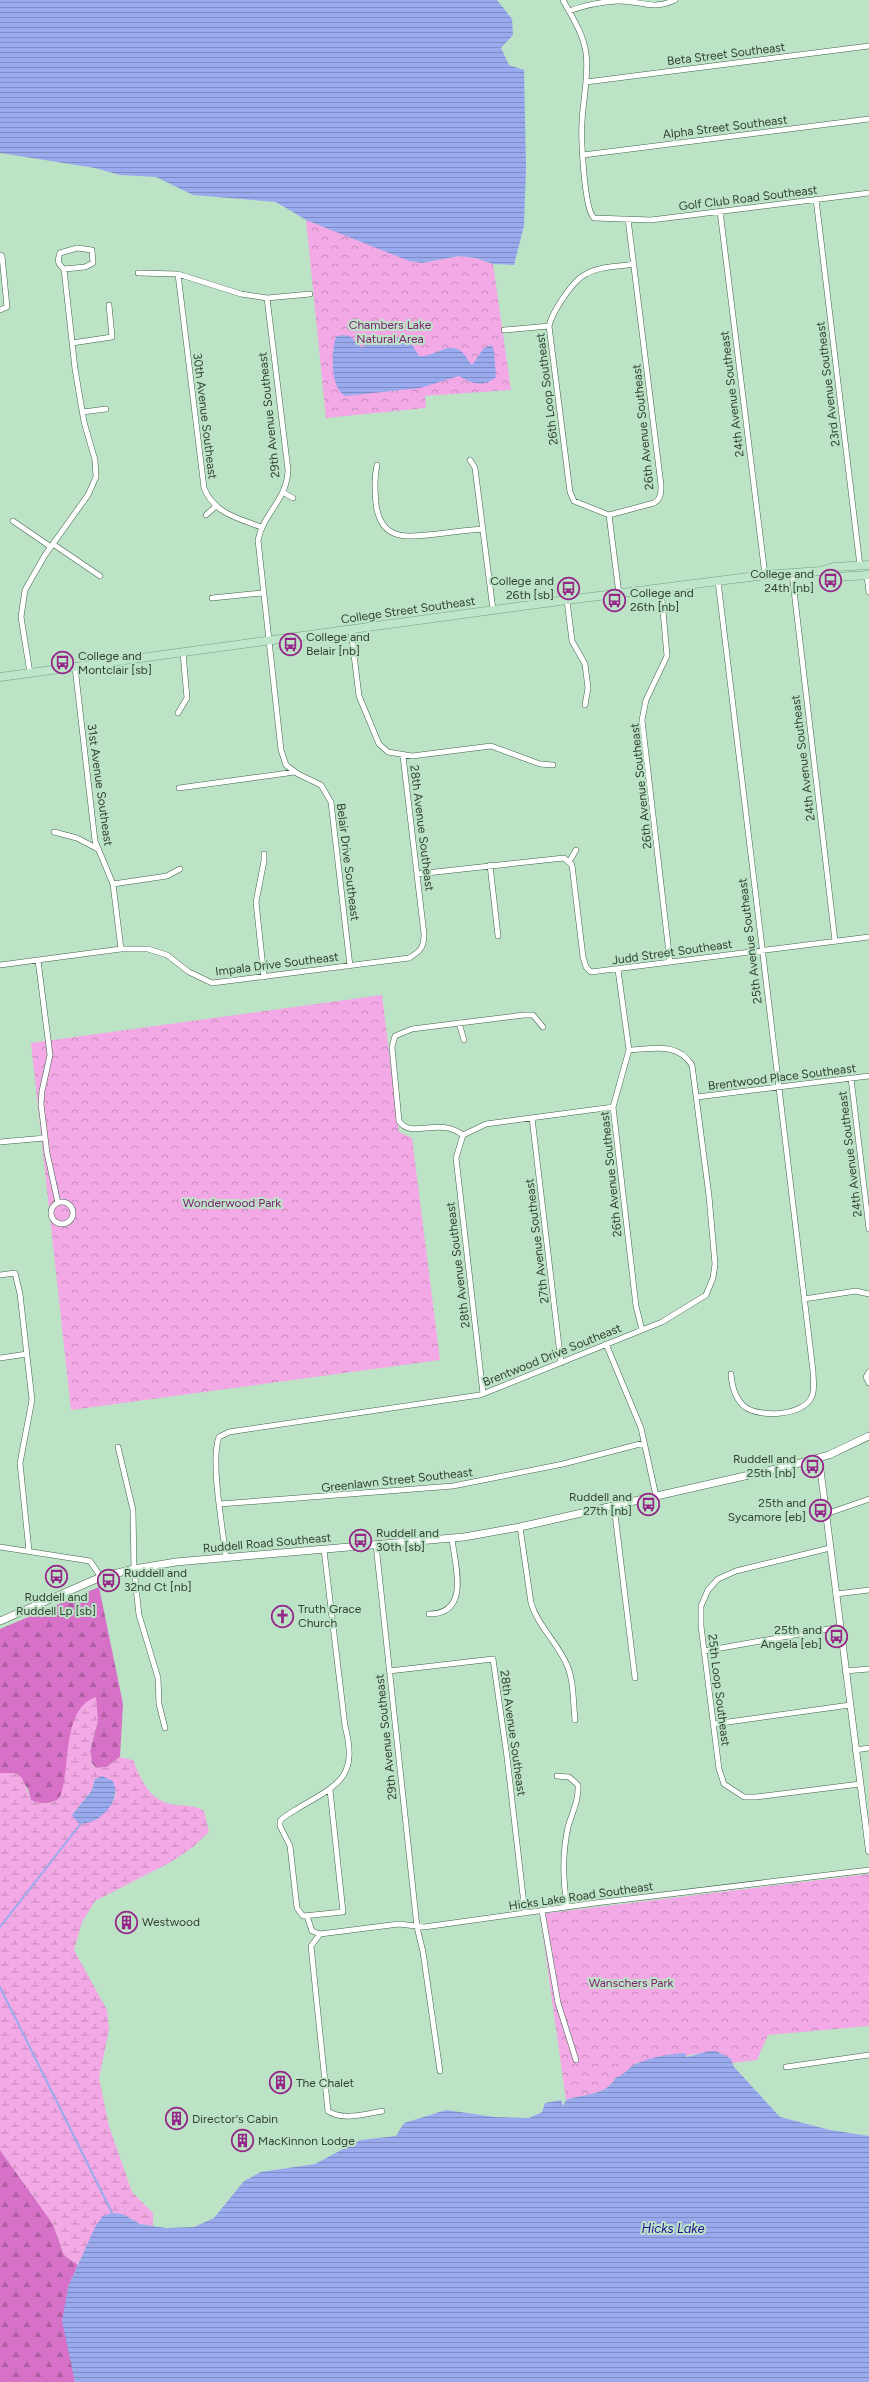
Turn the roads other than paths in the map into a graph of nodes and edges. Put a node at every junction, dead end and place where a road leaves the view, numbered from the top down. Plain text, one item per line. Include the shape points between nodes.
1 (563, 0) edge
2 (675, 0) edge
3 (568, 11) junction
4 (869, 46) edge
5 (586, 82) junction
6 (869, 118) edge
7 (583, 155) junction
8 (869, 193) edge
9 (816, 199) junction
10 (720, 211) junction
11 (628, 220) junction
12 (0, 255) edge
13 (634, 264) junction
14 (64, 269) junction
15 (138, 273) dead end
16 (178, 274) junction
17 (310, 294) dead end
18 (267, 298) junction
19 (109, 305) dead end
20 (0, 310) edge
21 (549, 326) junction
22 (504, 330) dead end
23 (72, 343) junction
24 (106, 409) dead end
25 (83, 412) junction
26 (470, 460) dead end
27 (378, 465) dead end
28 (284, 493) junction
29 (293, 498) dead end
30 (215, 507) junction
31 (206, 515) dead end
32 (608, 515) junction
33 (12, 521) dead end
34 (261, 527) junction
35 (483, 529) junction
36 (52, 546) junction
37 (869, 565) edge
38 (860, 566) junction
39 (820, 571) junction
40 (792, 573) junction
41 (765, 575) junction
42 (100, 576) dead end
43 (868, 576) edge
44 (718, 581) junction
45 (661, 588) junction
46 (869, 592) edge
47 (262, 593) junction
48 (619, 594) junction
49 (212, 598) dead end
50 (567, 600) junction
51 (493, 610) junction
52 (351, 630) junction
53 (268, 642) junction
54 (183, 653) junction
55 (75, 668) junction
56 (30, 673) junction
57 (0, 677) edge
58 (585, 705) dead end
59 (178, 713) dead end
60 (403, 756) junction
61 (553, 765) dead end
62 (295, 772) junction
63 (179, 788) dead end
64 (54, 832) dead end
65 (98, 849) junction
66 (576, 850) dead end
67 (264, 854) dead end
68 (569, 862) junction
69 (490, 864) junction
70 (180, 869) dead end
71 (417, 874) junction
72 (113, 884) junction
73 (498, 936) dead end
74 (869, 937) edge
75 (835, 941) junction
76 (121, 949) junction
77 (762, 950) junction
78 (420, 951) joint
79 (38, 960) junction
80 (670, 962) junction
81 (0, 965) edge
82 (350, 966) junction
83 (618, 970) junction
84 (264, 977) junction
85 (458, 1023) junction
86 (543, 1027) dead end
87 (464, 1040) dead end
88 (629, 1050) junction
89 (869, 1076) edge
90 (851, 1078) junction
91 (779, 1087) junction
92 (698, 1097) junction
93 (612, 1107) junction
94 (532, 1118) junction
95 (463, 1135) junction
96 (45, 1138) junction
97 (0, 1142) edge
98 (58, 1202) junction
99 (869, 1229) edge
100 (0, 1275) edge
101 (869, 1294) edge
102 (804, 1299) junction
103 (642, 1330) junction
104 (606, 1344) junction
105 (27, 1354) junction
106 (0, 1358) edge
107 (561, 1362) junction
108 (869, 1372) edge
109 (731, 1374) dead end
110 (869, 1383) edge
111 (483, 1394) junction
112 (869, 1436) edge
113 (644, 1443) junction
114 (118, 1447) dead end
115 (820, 1458) junction
116 (656, 1496) junction
117 (869, 1499) edge
118 (220, 1504) junction
119 (614, 1506) junction
120 (826, 1514) junction
121 (520, 1527) junction
122 (452, 1539) junction
123 (376, 1545) junction
124 (0, 1547) edge
125 (830, 1548) junction
126 (324, 1550) junction
127 (29, 1551) junction
128 (226, 1558) junction
129 (134, 1569) junction
130 (101, 1577) junction
131 (869, 1590) edge
132 (836, 1594) junction
133 (429, 1614) dead end
134 (0, 1621) edge
135 (840, 1627) junction
136 (704, 1651) junction
137 (869, 1669) edge
138 (389, 1671) junction
139 (845, 1671) junction
140 (635, 1678) dead end
141 (850, 1705) junction
142 (575, 1720) dead end
143 (714, 1724) junction
144 (165, 1728) dead end
145 (869, 1748) edge
146 (855, 1750) junction
147 (557, 1776) dead end
148 (860, 1784) junction
149 (330, 1790) junction
150 (867, 1828) edge
151 (869, 1851) edge
152 (869, 1870) edge
153 (567, 1907) junction
154 (542, 1911) junction
155 (525, 1913) junction
156 (307, 1916) junction
157 (417, 1926) junction
158 (320, 1934) junction
159 (869, 2055) edge
160 (576, 2060) dead end
161 (786, 2067) dead end
162 (440, 2071) dead end
163 (382, 2111) dead end

1 - 3 street, Golf Club Road Southeast
2 - 3 street via 661,6 628,2 588,4
3 - 5 street, Golf Club Road Southeast via 582,37 586,51
4 - 5 street, Beta Street Southeast
5 - 7 street, Golf Club Road Southeast via 582,122
6 - 7 street, Alpha Street Southeast
7 - 11 street, Golf Club Road Southeast via 590,214 594,218
8 - 9 street, Golf Club Road Southeast
9 - 10 street, Golf Club Road Southeast
9 - 38 street, 23rd Avenue Southeast
10 - 11 street, Golf Club Road Southeast via 651,220
10 - 41 street, 24th Avenue Southeast
11 - 13 street, 26th Avenue Southeast
12 - 20 street via 7,298 6,307
13 - 21 street, 26th Loop Southeast via 585,274 563,300 551,318
13 - 32 street, 26th Avenue Southeast via 661,492 658,501 654,503
14 - 14 street via 89,265 94,259 92,250 77,248 60,253 59,264
14 - 23 street
15 - 16 street
16 - 18 street via 241,294
16 - 30 street, 30th Avenue Southeast via 203,480 207,494
17 - 18 street
18 - 28 street, 29th Avenue Southeast via 287,462 288,478
19 - 23 street via 112,337
21 - 22 street
21 - 32 street, 26th Loop Southeast via 570,492 574,501
23 - 25 street
24 - 25 street
25 - 36 street via 94,456 96,477 88,495
26 - 35 street via 475,468
27 - 35 street via 374,483 378,516 386,528 397,535 408,537
28 - 29 street
28 - 34 street, 29th Avenue Southeast
30 - 31 street
30 - 34 street
32 - 48 street
33 - 36 street
34 - 47 street, 29th Avenue Southeast via 258,552
35 - 51 street
36 - 42 street
36 - 56 street via 31,577 22,603 21,617
37 - 38 main road, College Street Southeast
38 - 39 main road, College Street Southeast via 834,567
39 - 40 main road, College Street Southeast
39 - 43 main road, College Street Southeast via 836,577
40 - 41 main road, College Street Southeast
40 - 75 street, 24th Avenue Southeast
41 - 44 main road, College Street Southeast
43 - 46 street
44 - 45 main road, College Street Southeast
44 - 77 street, 25th Avenue Southeast
45 - 48 main road, College Street Southeast
45 - 80 street, 26th Avenue Southeast via 667,656 646,700 642,720
47 - 49 street
47 - 53 street, 29th Avenue Southeast
48 - 50 main road, College Street Southeast
50 - 51 main road, College Street Southeast
50 - 58 street via 572,641 585,664 588,688
51 - 52 main road, College Street Southeast
52 - 53 main road, College Street Southeast
52 - 60 street, 28th Avenue Southeast via 359,696 371,728 379,744 388,752
53 - 54 main road, College Street Southeast
53 - 62 street, Belair Drive Southeast via 281,750 286,765
54 - 55 main road, College Street Southeast
54 - 59 street via 187,698
55 - 56 main road, College Street Southeast
55 - 65 street, 31st Avenue Southeast
56 - 57 main road, College Street Southeast
60 - 61 street via 491,746 540,764
60 - 71 street, 28th Avenue Southeast
62 - 63 street
62 - 82 street, Belair Drive Southeast via 321,785 331,802
64 - 65 street via 76,838
65 - 72 street, 31st Avenue Southeast
66 - 68 street
67 - 84 street via 256,902
68 - 69 street via 564,858 553,858
68 - 83 street, Judd Street Southeast via 574,876 586,967 591,972
69 - 71 street
69 - 73 street
70 - 72 street via 167,876
71 - 78 street, 28th Avenue Southeast via 424,934 424,946
72 - 76 street, 31st Avenue Southeast
74 - 75 street, Judd Street Southeast
75 - 77 street, Judd Street Southeast
76 - 79 street, Impala Drive Southeast
76 - 84 street, Impala Drive Southeast via 159,950 188,972 212,983
77 - 80 street, Judd Street Southeast
77 - 91 street, 25th Avenue Southeast
78 - 82 street, Impala Drive Southeast via 410,958
79 - 81 street, Impala Drive Southeast
79 - 96 street via 50,1046 42,1092
80 - 83 street, Judd Street Southeast
82 - 84 street, Impala Drive Southeast
83 - 88 street, 26th Avenue Southeast
85 - 86 street via 533,1015
85 - 87 street
85 - 95 street via 412,1029 394,1036 392,1047 399,1121 410,1130 450,1127
88 - 92 street, Brentwood Drive Southeast via 669,1047 687,1056 692,1065
88 - 93 street, 26th Avenue Southeast
89 - 90 street, Brentwood Place Southeast
90 - 91 street, Brentwood Place Southeast
90 - 99 street, 24th Avenue Southeast
91 - 92 street, Brentwood Place Southeast
91 - 102 street, 25th Avenue Southeast
92 - 103 street, Brentwood Drive Southeast via 715,1264 713,1278 706,1295 662,1322
93 - 94 street
93 - 103 street, 26th Avenue Southeast via 636,1306
94 - 95 street via 486,1124
94 - 107 street, 27th Avenue Southeast
95 - 111 street, 28th Avenue Southeast via 456,1162
96 - 97 street
96 - 98 street
98 - 98 street via 52,1207 51,1217 59,1224 67,1224 72,1218 73,1211 66,1203
100 - 105 street via 15,1273
101 - 102 street via 856,1291
102 - 109 street, 25th Avenue Southeast via 813,1387 813,1395 808,1403 797,1409 753,1412 736,1397
103 - 104 street, Brentwood Drive Southeast
104 - 107 street, Brentwood Drive Southeast
104 - 113 street via 641,1428
105 - 106 street
105 - 127 street via 32,1406 23,1438 20,1463
107 - 111 street, Brentwood Drive Southeast
108 - 110 street via 866,1377
111 - 118 street, Brentwood Drive Southeast via 229,1432 219,1437 215,1448
112 - 115 main road, Ruddell Road Southeast
113 - 116 street
113 - 118 street, Greenlawn Street Southeast via 563,1464 453,1486
114 - 129 street via 133,1510
115 - 116 main road, Ruddell Road Southeast
115 - 120 street
116 - 119 main road, Ruddell Road Southeast
117 - 120 street
118 - 128 street, Brentwood Drive Southeast
119 - 121 main road, Ruddell Road Southeast
119 - 140 street
120 - 125 street
121 - 122 main road, Ruddell Road Southeast
121 - 142 street via 531,1603 535,1614 567,1665
122 - 123 main road, Ruddell Road Southeast
122 - 133 street via 458,1585 456,1598 443,1612
123 - 126 main road, Ruddell Road Southeast
123 - 138 street, 29th Avenue Southeast
124 - 127 street
125 - 132 street
125 - 136 street, 25th Loop Southeast via 736,1571 718,1579 708,1590 701,1606
126 - 128 main road, Ruddell Road Southeast
126 - 149 street via 345,1726 351,1752 346,1772
127 - 130 street via 90,1561
128 - 129 main road, Ruddell Road Southeast
129 - 130 main road, Ruddell Road Southeast
129 - 144 street via 139,1615 158,1678 159,1704
130 - 134 main road, Ruddell Road Southeast
131 - 132 street
132 - 135 street
135 - 136 street
135 - 139 street
136 - 143 street, 25th Loop Southeast
137 - 139 street
138 - 155 street, 28th Avenue Southeast via 493,1659
138 - 157 street, 29th Avenue Southeast
139 - 141 street
141 - 143 street
141 - 146 street
143 - 148 street, 25th Loop Southeast via 719,1769 724,1784 744,1797
145 - 146 street
146 - 148 street
147 - 153 street via 569,1777 578,1785 562,1866
148 - 150 street
149 - 156 street via 343,1912
149 - 156 street via 282,1818 279,1823 290,1846 298,1911
150 - 151 street
152 - 153 street, Hicks Lake Road Southeast
153 - 154 street, Hicks Lake Road Southeast
154 - 155 street, Hicks Lake Road Southeast
154 - 160 street via 558,2003
155 - 157 street, Hicks Lake Road Southeast
156 - 158 street via 312,1931
157 - 158 street, Hicks Lake Road Southeast via 399,1924
157 - 162 street, 29th Avenue Southeast
158 - 163 street via 311,1946 328,2111 334,2115 362,2116
159 - 161 street

